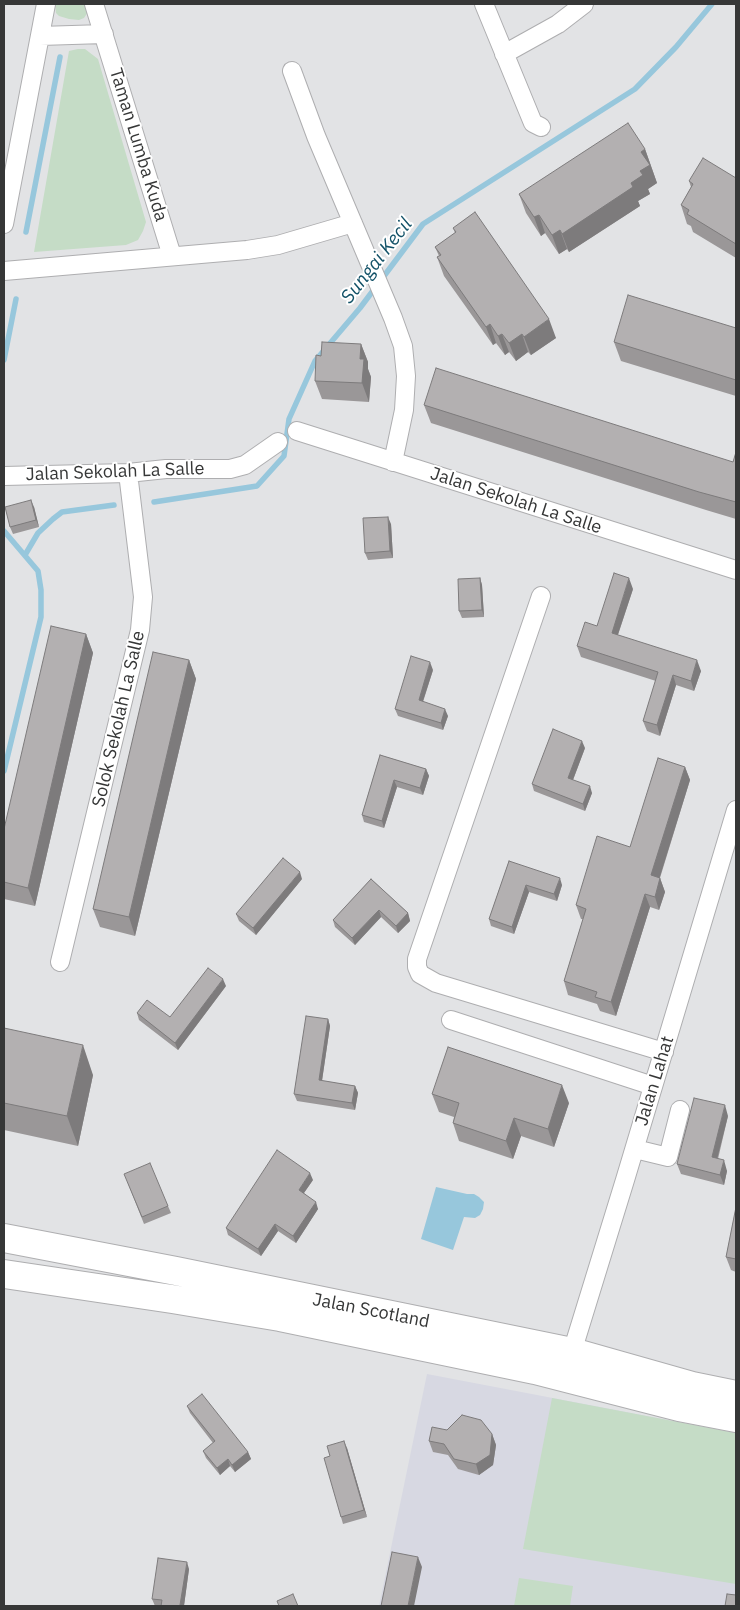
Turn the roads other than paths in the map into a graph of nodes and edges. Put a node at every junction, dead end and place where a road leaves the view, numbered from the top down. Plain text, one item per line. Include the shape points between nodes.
1 (46, 4) edge
2 (94, 4) edge
3 (484, 4) edge
4 (584, 4) edge
5 (104, 34) junction
6 (40, 36) junction
7 (504, 54) junction
8 (292, 71) dead end
9 (542, 126) dead end
10 (353, 223) junction
11 (4, 224) edge
12 (172, 256) junction
13 (4, 271) edge
14 (297, 431) dead end
15 (278, 442) dead end
16 (393, 462) junction
17 (128, 473) junction
18 (4, 476) edge
19 (736, 570) edge
20 (541, 596) dead end
21 (736, 810) edge
22 (60, 962) dead end
23 (452, 1020) dead end
24 (664, 1052) junction
25 (653, 1086) junction
26 (680, 1110) dead end
27 (634, 1149) junction
28 (4, 1238) edge
29 (4, 1274) edge
30 (572, 1352) junction
31 (736, 1395) edge
32 (736, 1418) edge

1 - 6 street
2 - 5 street, Taman Lumba Kuda
3 - 7 street
4 - 7 street via 558,24
5 - 6 street
5 - 12 street, Taman Lumba Kuda
6 - 11 street
7 - 9 street via 533,123
8 - 10 street
10 - 12 street via 278,245
10 - 16 street via 403,346 406,376 404,410
12 - 13 street
14 - 16 street, Jalan Sekolah La Salle
15 - 17 street, Jalan Sekolah La Salle via 245,465 230,469 166,469
16 - 19 street, Jalan Sekolah La Salle
17 - 18 street, Jalan Sekolah La Salle
17 - 22 street, Solok Sekolah La Salle via 143,598 140,630
20 - 24 street via 417,959 417,967 420,974 436,983
21 - 24 street, Jalan Lahat
23 - 25 street
24 - 25 street, Jalan Lahat
25 - 27 street, Jalan Lahat
26 - 27 street via 668,1157
27 - 30 street, Jalan Lahat
28 - 30 highway, Jalan Scotland
29 - 32 highway, Jalan Scotland via 280,1317 535,1370
30 - 31 highway, Jalan Scotland

